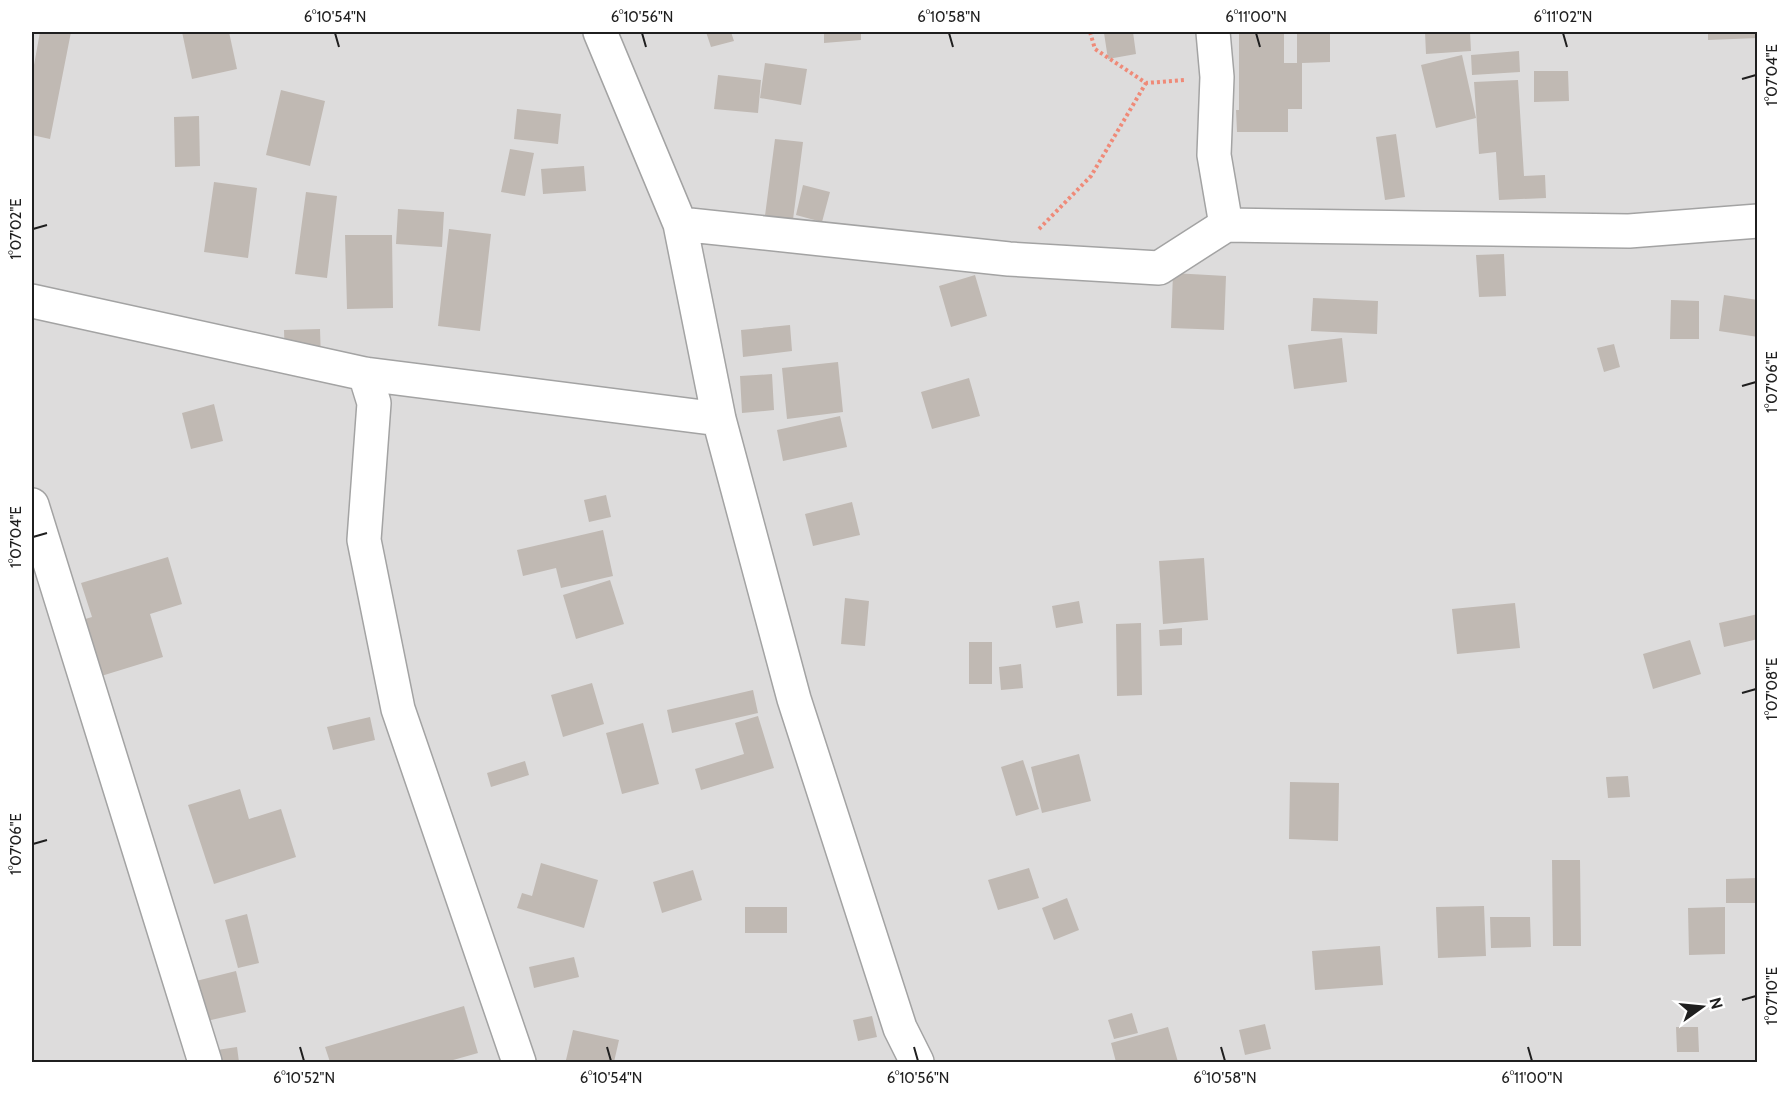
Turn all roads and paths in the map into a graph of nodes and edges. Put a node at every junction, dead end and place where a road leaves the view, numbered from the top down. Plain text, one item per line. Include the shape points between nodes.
1 (600, 32) edge
2 (1090, 32) edge
3 (1214, 32) edge
4 (1217, 77) junction
5 (1146, 83) junction
6 (1758, 221) edge
7 (680, 224) junction
8 (1226, 225) junction
9 (1009, 259) junction
10 (32, 301) edge
11 (365, 374) junction
12 (719, 419) junction
13 (32, 505) edge
14 (205, 1062) edge
15 (519, 1062) edge
16 (917, 1062) edge

1 - 7 street
2 - 5 path via 1095,49
3 - 4 street
4 - 5 path
4 - 8 street via 1214,155
5 - 9 path via 1090,176
6 - 8 street via 1629,231
7 - 9 street
7 - 12 street
8 - 9 street via 1159,267
10 - 11 street
11 - 12 street
11 - 15 street via 374,403 364,540 398,709
12 - 16 street via 794,699 900,1028
13 - 14 street

